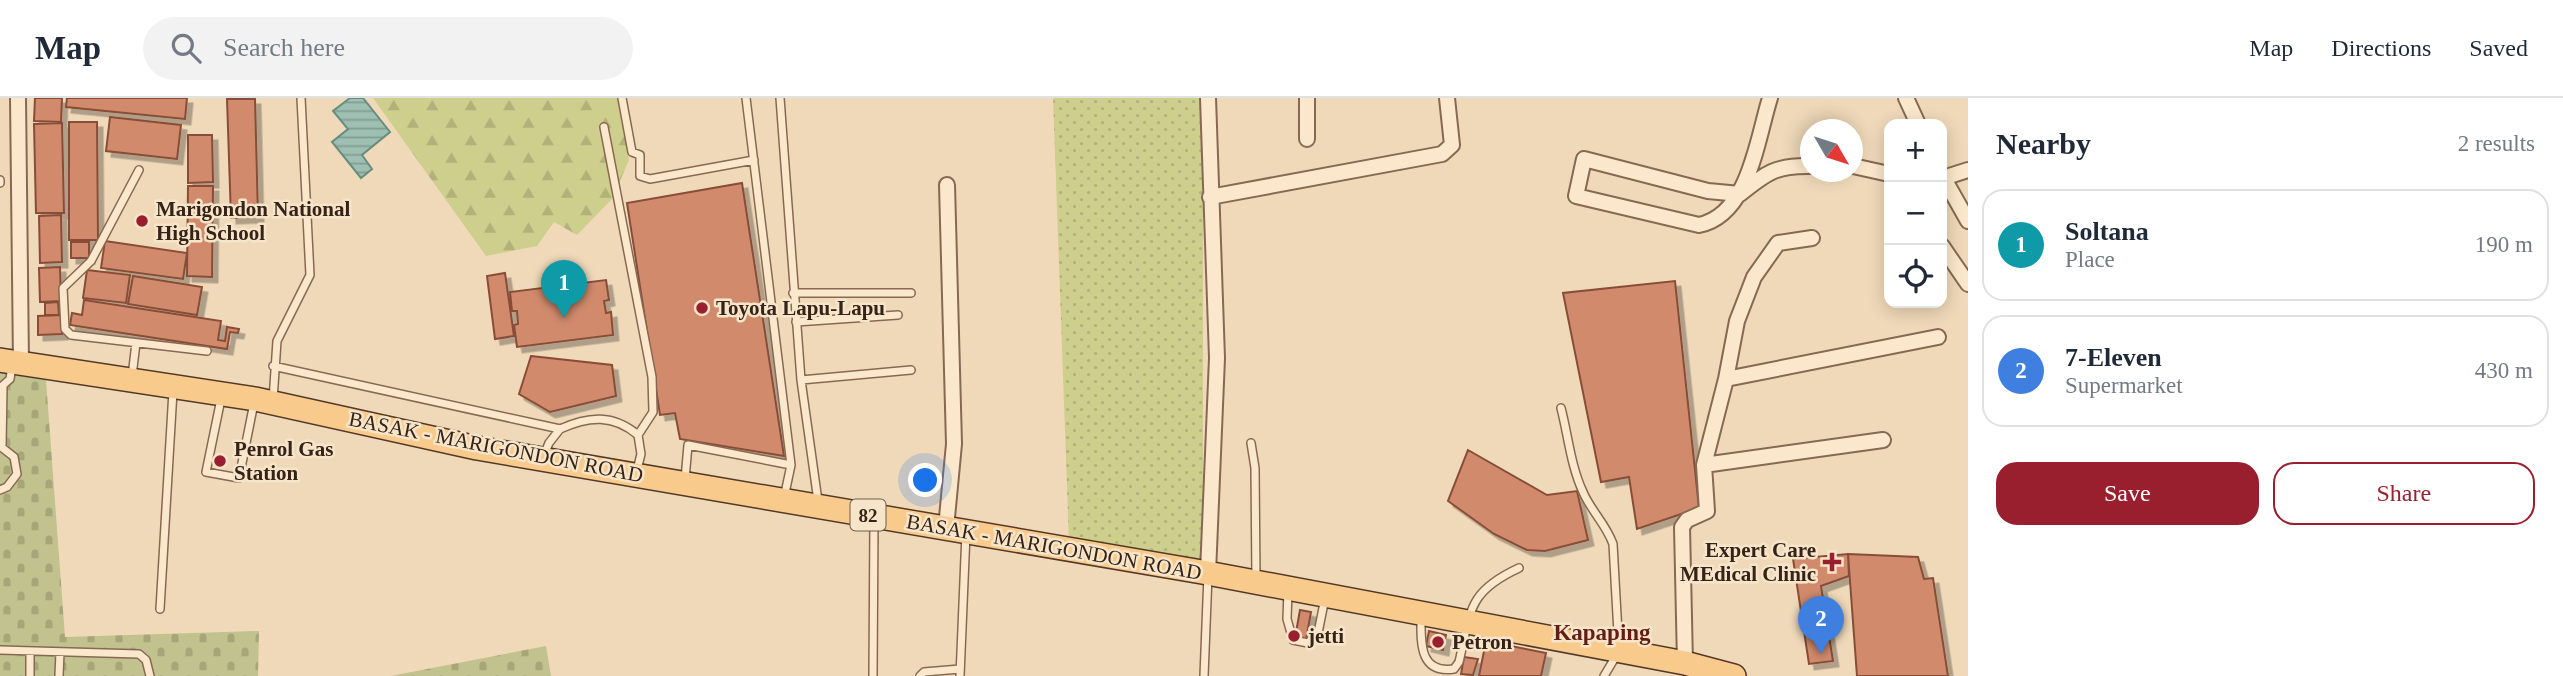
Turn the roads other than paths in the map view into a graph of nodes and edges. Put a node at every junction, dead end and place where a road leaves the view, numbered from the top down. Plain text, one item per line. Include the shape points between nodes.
1 (18, 98) edge
2 (301, 98) edge
3 (622, 98) edge
4 (746, 98) edge
5 (780, 98) edge
6 (1208, 98) edge
7 (1307, 98) edge
8 (1447, 98) edge
9 (1770, 98) edge
10 (1906, 98) edge
11 (1916, 119) edge
12 (604, 127) dead end
13 (1307, 139) dead end
14 (754, 160) junction
15 (1800, 166) edge
16 (1863, 168) edge
17 (139, 170) dead end
18 (1968, 170) edge
19 (1884, 173) edge
20 (1947, 176) edge
21 (1945, 182) edge
22 (947, 185) dead end
23 (1740, 194) junction
24 (1209, 197) junction
25 (1968, 220) edge
26 (1812, 238) dead end
27 (1947, 253) edge
28 (1968, 284) edge
29 (793, 293) junction
30 (912, 293) dead end
31 (898, 316) dead end
32 (796, 322) junction
33 (1937, 337) dead end
34 (136, 343) junction
35 (207, 351) dead end
36 (11, 362) edge
37 (273, 366) junction
38 (911, 370) dead end
39 (132, 380) junction
40 (802, 380) junction
41 (1726, 380) junction
42 (1, 387) edge
43 (173, 387) junction
44 (222, 394) junction
45 (264, 401) junction
46 (1561, 408) dead end
47 (560, 429) junction
48 (638, 435) junction
49 (1884, 440) dead end
50 (1251, 443) dead end
51 (1, 446) edge
52 (543, 459) junction
53 (791, 464) junction
54 (1704, 465) junction
55 (636, 474) junction
56 (684, 483) junction
57 (0, 490) edge
58 (784, 499) junction
59 (819, 506) junction
60 (874, 516) junction
61 (956, 530) junction
62 (1519, 568) dead end
63 (1208, 573) junction
64 (1256, 583) junction
65 (1288, 588) junction
66 (1325, 594) junction
67 (160, 609) dead end
68 (1421, 612) junction
69 (1468, 622) junction
70 (0, 650) edge
71 (30, 651) junction
72 (1619, 651) junction
73 (60, 652) junction
74 (1685, 663) junction
75 (960, 673) edge
76 (30, 676) edge
77 (59, 676) edge
78 (150, 676) edge
79 (873, 676) edge
80 (920, 676) edge
81 (1204, 676) edge
82 (1605, 676) edge
83 (1734, 676) edge

1 - 36 street
2 - 37 lane via 310,275 277,341
3 - 14 lane via 632,152 639,155 640,176 650,179
4 - 14 lane
5 - 29 lane
6 - 24 street
7 - 13 street
8 - 24 street via 1452,145 1448,151
9 - 23 street
10 - 11 street
12 - 48 lane via 652,377 653,412
14 - 53 lane
15 - 23 street via 1767,172
16 - 19 street
17 - 34 lane via 91,261 63,288 63,322 71,335
18 - 20 street
21 - 25 street
22 - 61 street
23 - 23 street via 1708,191 1584,159 1576,196 1699,225 1712,222
24 - 63 street via 1217,279 1217,358
26 - 41 street via 1779,243 1754,276 1737,321
27 - 28 street
29 - 30 lane
29 - 32 lane
31 - 32 lane
32 - 40 lane
33 - 41 street
34 - 35 lane
34 - 39 lane
36 - 39 main road, BASAK - MARIGONDON ROAD / 82
36 - 42 lane via 10,379
37 - 45 lane
37 - 47 lane
38 - 40 lane
39 - 43 main road, BASAK - MARIGONDON ROAD / 82
40 - 59 lane
41 - 54 street
42 - 51 lane
43 - 44 main road, BASAK - MARIGONDON ROAD / 82
43 - 67 lane
44 - 45 main road, BASAK - MARIGONDON ROAD / 82
44 - 45 lane via 206,472 239,478
45 - 52 main road, BASAK - MARIGONDON ROAD / 82
46 - 72 lane via 1581,488 1613,544
47 - 48 lane via 589,419 610,419 626,424
47 - 52 lane
48 - 55 lane via 641,454
49 - 54 street
50 - 64 lane
51 - 57 lane via 14,457 16,474 7,488
52 - 55 main road, BASAK - MARIGONDON ROAD / 82
53 - 56 lane via 688,445
53 - 58 lane
54 - 74 street via 1707,511 1682,527
55 - 56 main road, BASAK - MARIGONDON ROAD / 82
56 - 58 main road, BASAK - MARIGONDON ROAD / 82
58 - 59 main road, BASAK - MARIGONDON ROAD / 82
59 - 60 main road, BASAK - MARIGONDON ROAD / 82
60 - 61 main road, BASAK - MARIGONDON ROAD / 82
60 - 79 lane
61 - 63 main road, BASAK - MARIGONDON ROAD / 82
61 - 75 lane
62 - 69 lane via 1491,581 1477,595
63 - 64 main road, BASAK - MARIGONDON ROAD / 82
63 - 81 lane
64 - 65 main road, BASAK - MARIGONDON ROAD / 82
65 - 66 main road, BASAK - MARIGONDON ROAD / 82
65 - 66 lane via 1288,628 1293,640 1307,643 1318,633
66 - 68 main road, BASAK - MARIGONDON ROAD / 82
68 - 69 main road, BASAK - MARIGONDON ROAD / 82
68 - 69 lane via 1426,662 1447,670 1459,662
69 - 72 main road, BASAK - MARIGONDON ROAD / 82
70 - 71 lane
71 - 73 lane
71 - 76 lane
72 - 74 main road, BASAK - MARIGONDON ROAD / 82
72 - 82 lane
73 - 77 lane
73 - 78 lane via 139,654 146,660
74 - 83 main road, BASAK - MARIGONDON ROAD / 82
75 - 80 lane via 925,672

